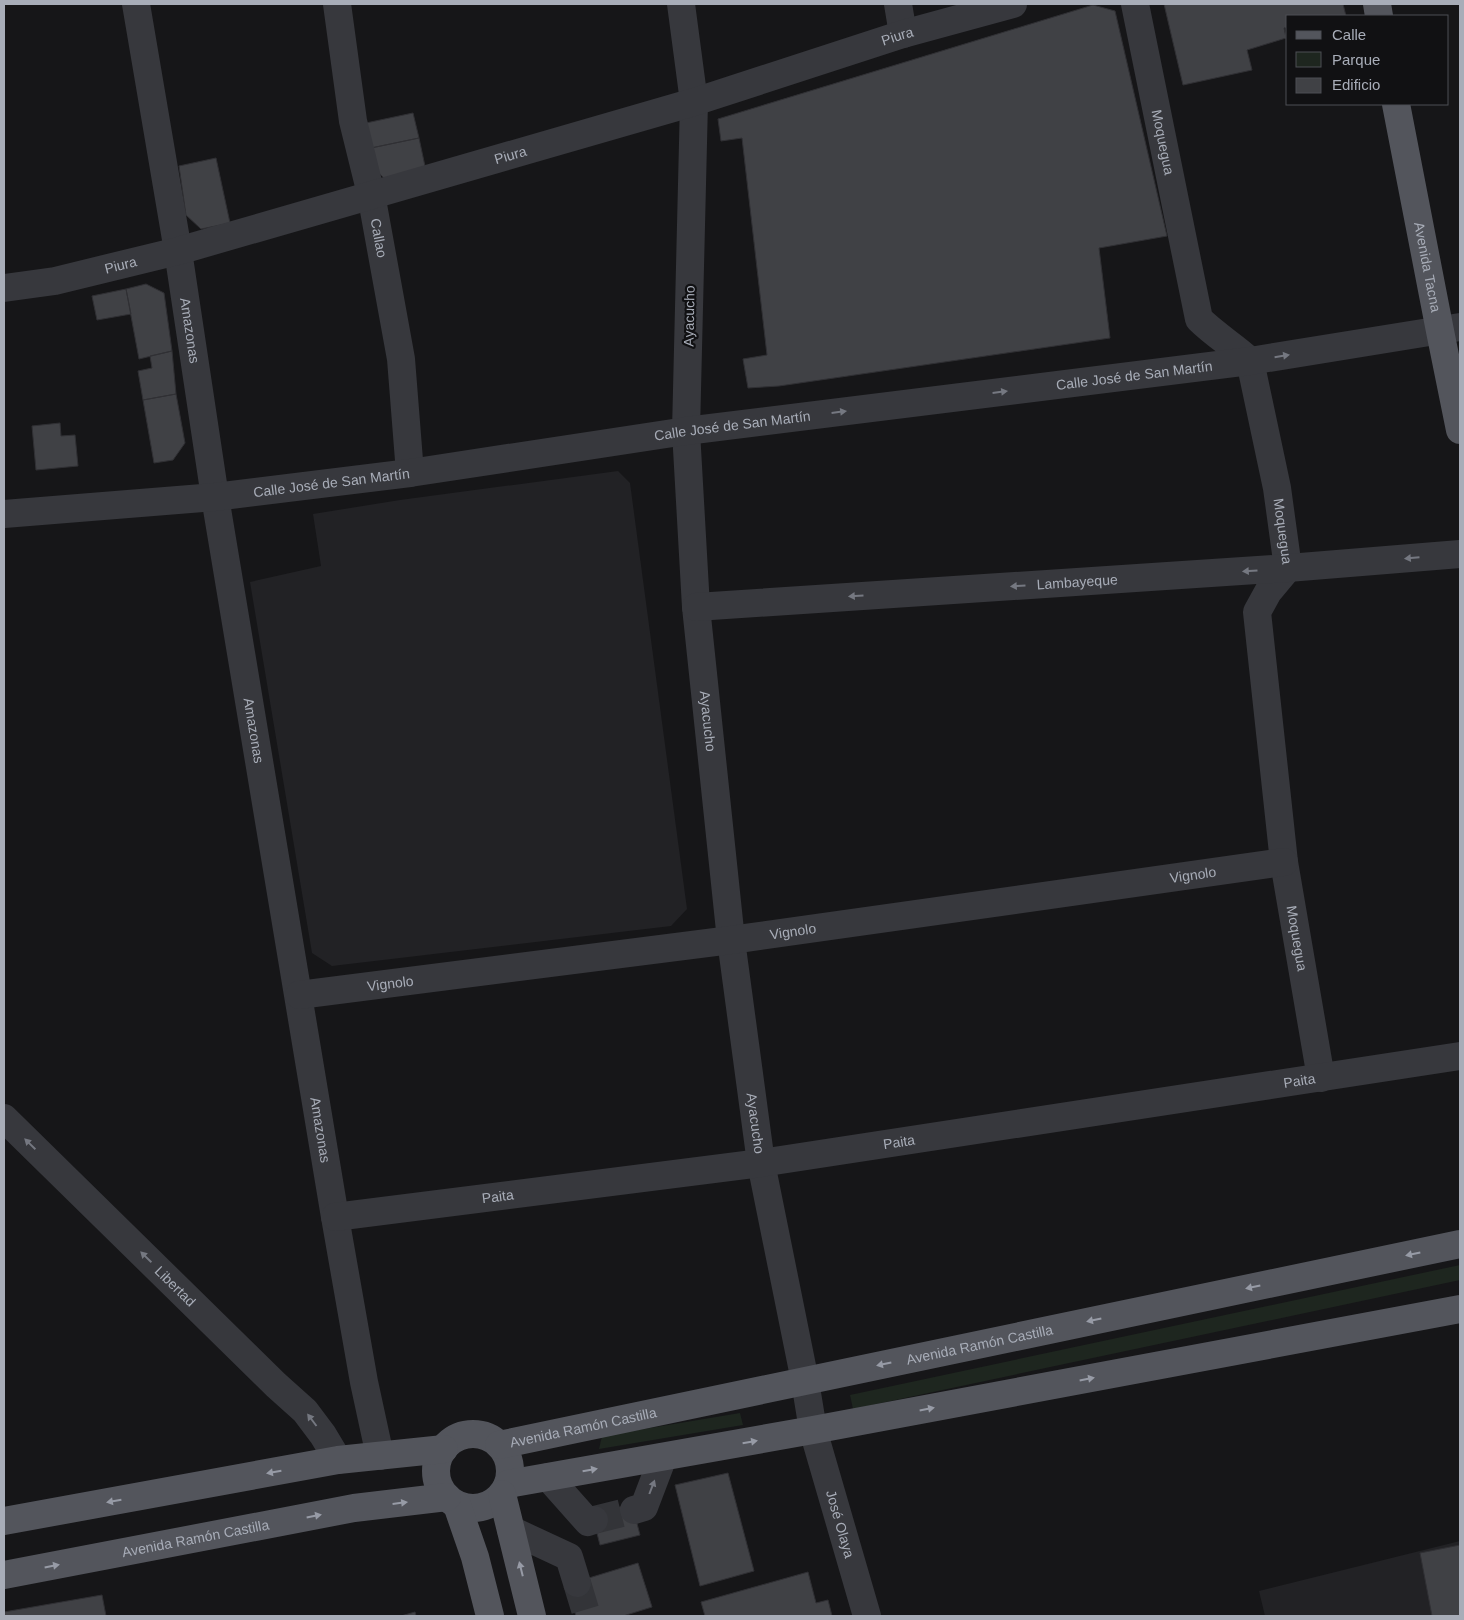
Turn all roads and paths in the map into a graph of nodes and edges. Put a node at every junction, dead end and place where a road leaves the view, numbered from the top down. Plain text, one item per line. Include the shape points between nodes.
1 (136, 4) edge
2 (337, 4) edge
3 (681, 4) edge
4 (898, 4) edge
5 (1012, 4) edge
6 (1135, 4) edge
7 (903, 34) junction
8 (694, 102) junction
9 (1396, 105) edge
10 (371, 194) junction
11 (178, 251) junction
12 (4, 288) edge
13 (1450, 329) edge
14 (1250, 361) junction
15 (1460, 430) edge
16 (686, 431) junction
17 (410, 472) junction
18 (215, 497) junction
19 (4, 514) edge
20 (1460, 554) edge
21 (1288, 568) junction
22 (696, 606) junction
23 (1284, 862) junction
24 (731, 940) junction
25 (299, 995) junction
26 (1460, 1056) edge
27 (1321, 1078) junction
28 (4, 1118) edge
29 (761, 1163) junction
30 (335, 1217) junction
31 (1460, 1244) edge
32 (1460, 1309) edge
33 (805, 1381) junction
34 (813, 1430) junction
35 (499, 1445) junction
36 (444, 1449) junction
37 (380, 1456) junction
38 (663, 1457) junction
39 (338, 1460) junction
40 (548, 1477) junction
41 (505, 1489) junction
42 (452, 1501) junction
43 (634, 1510) tunnel mouth
44 (4, 1521) edge
45 (511, 1530) junction
46 (569, 1557) junction
47 (4, 1575) edge
48 (577, 1582) tunnel mouth
49 (490, 1616) edge
50 (532, 1616) edge
51 (867, 1616) edge

1 - 11 street, Amazonas
2 - 10 street, Callao via 353,121
3 - 8 street, Ayacucho
4 - 7 street
5 - 7 street, Piura
6 - 14 street, Moquegua via 1199,319
7 - 8 street, Piura
8 - 10 street, Piura
8 - 16 street, Ayacucho
9 - 13 main road, Avenida Tacna
10 - 11 street, Piura
10 - 17 street, Callao via 402,359
11 - 12 street, Piura via 55,281
11 - 18 street, Amazonas
14 -> 13 street, Calle José de San Martín
13 - 15 main road, Avenida Tacna
16 -> 14 street, Calle José de San Martín
14 - 21 street, Moquegua via 1276,480
16 - 17 street, Calle José de San Martín
16 - 22 street, Ayacucho
17 - 18 street, Calle José de San Martín
18 - 19 street, Calle José de San Martín
18 - 25 street, Amazonas
20 -> 21 street, Lambayeque
21 -> 22 street, Lambayeque
21 - 23 street, Moquegua via 1268,592 1257,612
22 - 24 street, Ayacucho
23 - 24 street, Vignolo
23 - 27 street, Moquegua
24 - 25 street, Vignolo
24 - 29 street, Ayacucho
25 - 30 street, Amazonas
26 - 27 street, Paita
27 - 29 street, Paita
39 -> 28 street, Libertad via 305,1411
29 - 30 street, Paita
29 - 33 street, Ayacucho
30 - 37 street, Amazonas
31 -> 33 main road, Avenida Ramón Castilla
34 -> 32 main road
33 - 34 street, Ayacucho
33 - 35 main road, Avenida Ramón Castilla
38 -> 34 main road
34 - 51 street, José Olaya
35 - 36 main road via 491,1438 470,1434
35 - 41 main road via 509,1463 510,1474
36 - 37 main road
36 - 42 main road via 437,1474 441,1488
37 - 39 main road
40 -> 38 main road
43 -> 38 street via 644,1507
39 -> 44 main road
40 - 41 main road
40 - 46 street via 591,1521
41 - 42 main road via 486,1506 466,1508
41 - 45 main road
47 -> 42 main road, Avenida Ramón Castilla via 354,1508
42 - 49 main road via 475,1557
45 - 46 street
50 -> 45 main road
46 - 48 street

